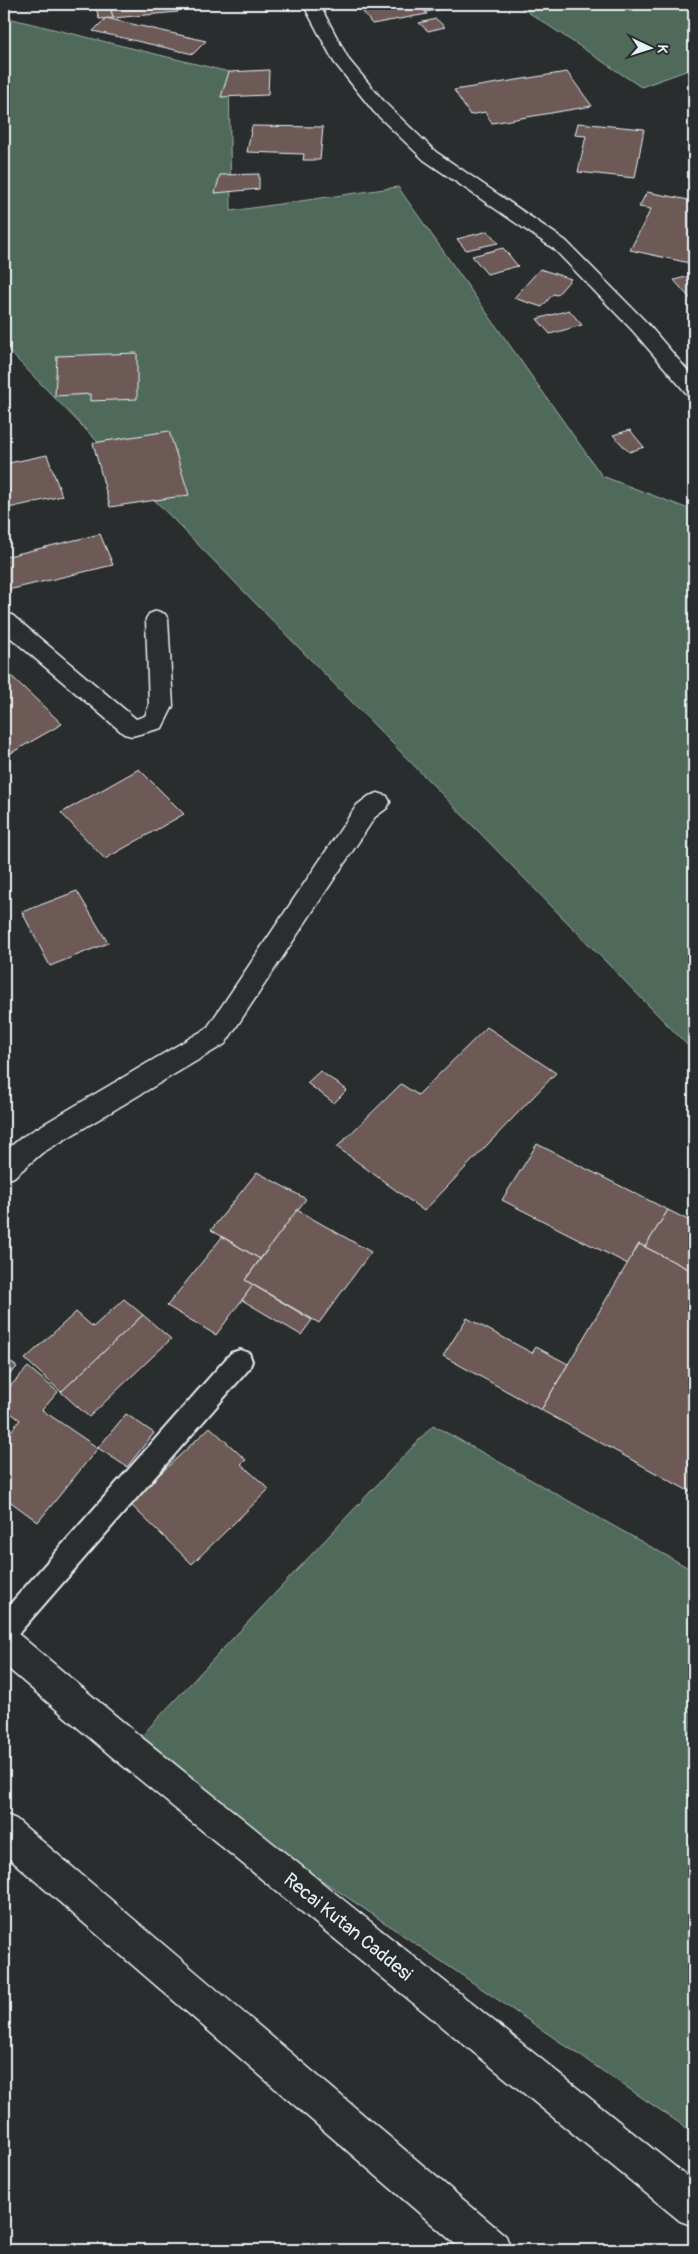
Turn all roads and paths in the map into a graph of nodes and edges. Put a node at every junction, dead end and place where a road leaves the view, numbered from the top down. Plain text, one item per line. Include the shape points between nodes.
1 (311, 4) edge
2 (694, 390) edge
3 (157, 620) dead end
4 (5, 624) edge
5 (378, 802) dead end
6 (4, 1169) edge
7 (240, 1362) dead end
8 (4, 1631) edge
9 (4, 1644) edge
10 (4, 1832) edge
11 (694, 2207) edge
12 (492, 2250) edge

1 - 2 street via 342,62 380,108 430,156 560,245 640,327
3 - 4 street via 161,706 154,722 132,728
5 - 6 street via 366,811 216,1036 32,1145
7 - 8 lane
9 - 11 street, Recai Kutan Caddesi
10 - 12 street

